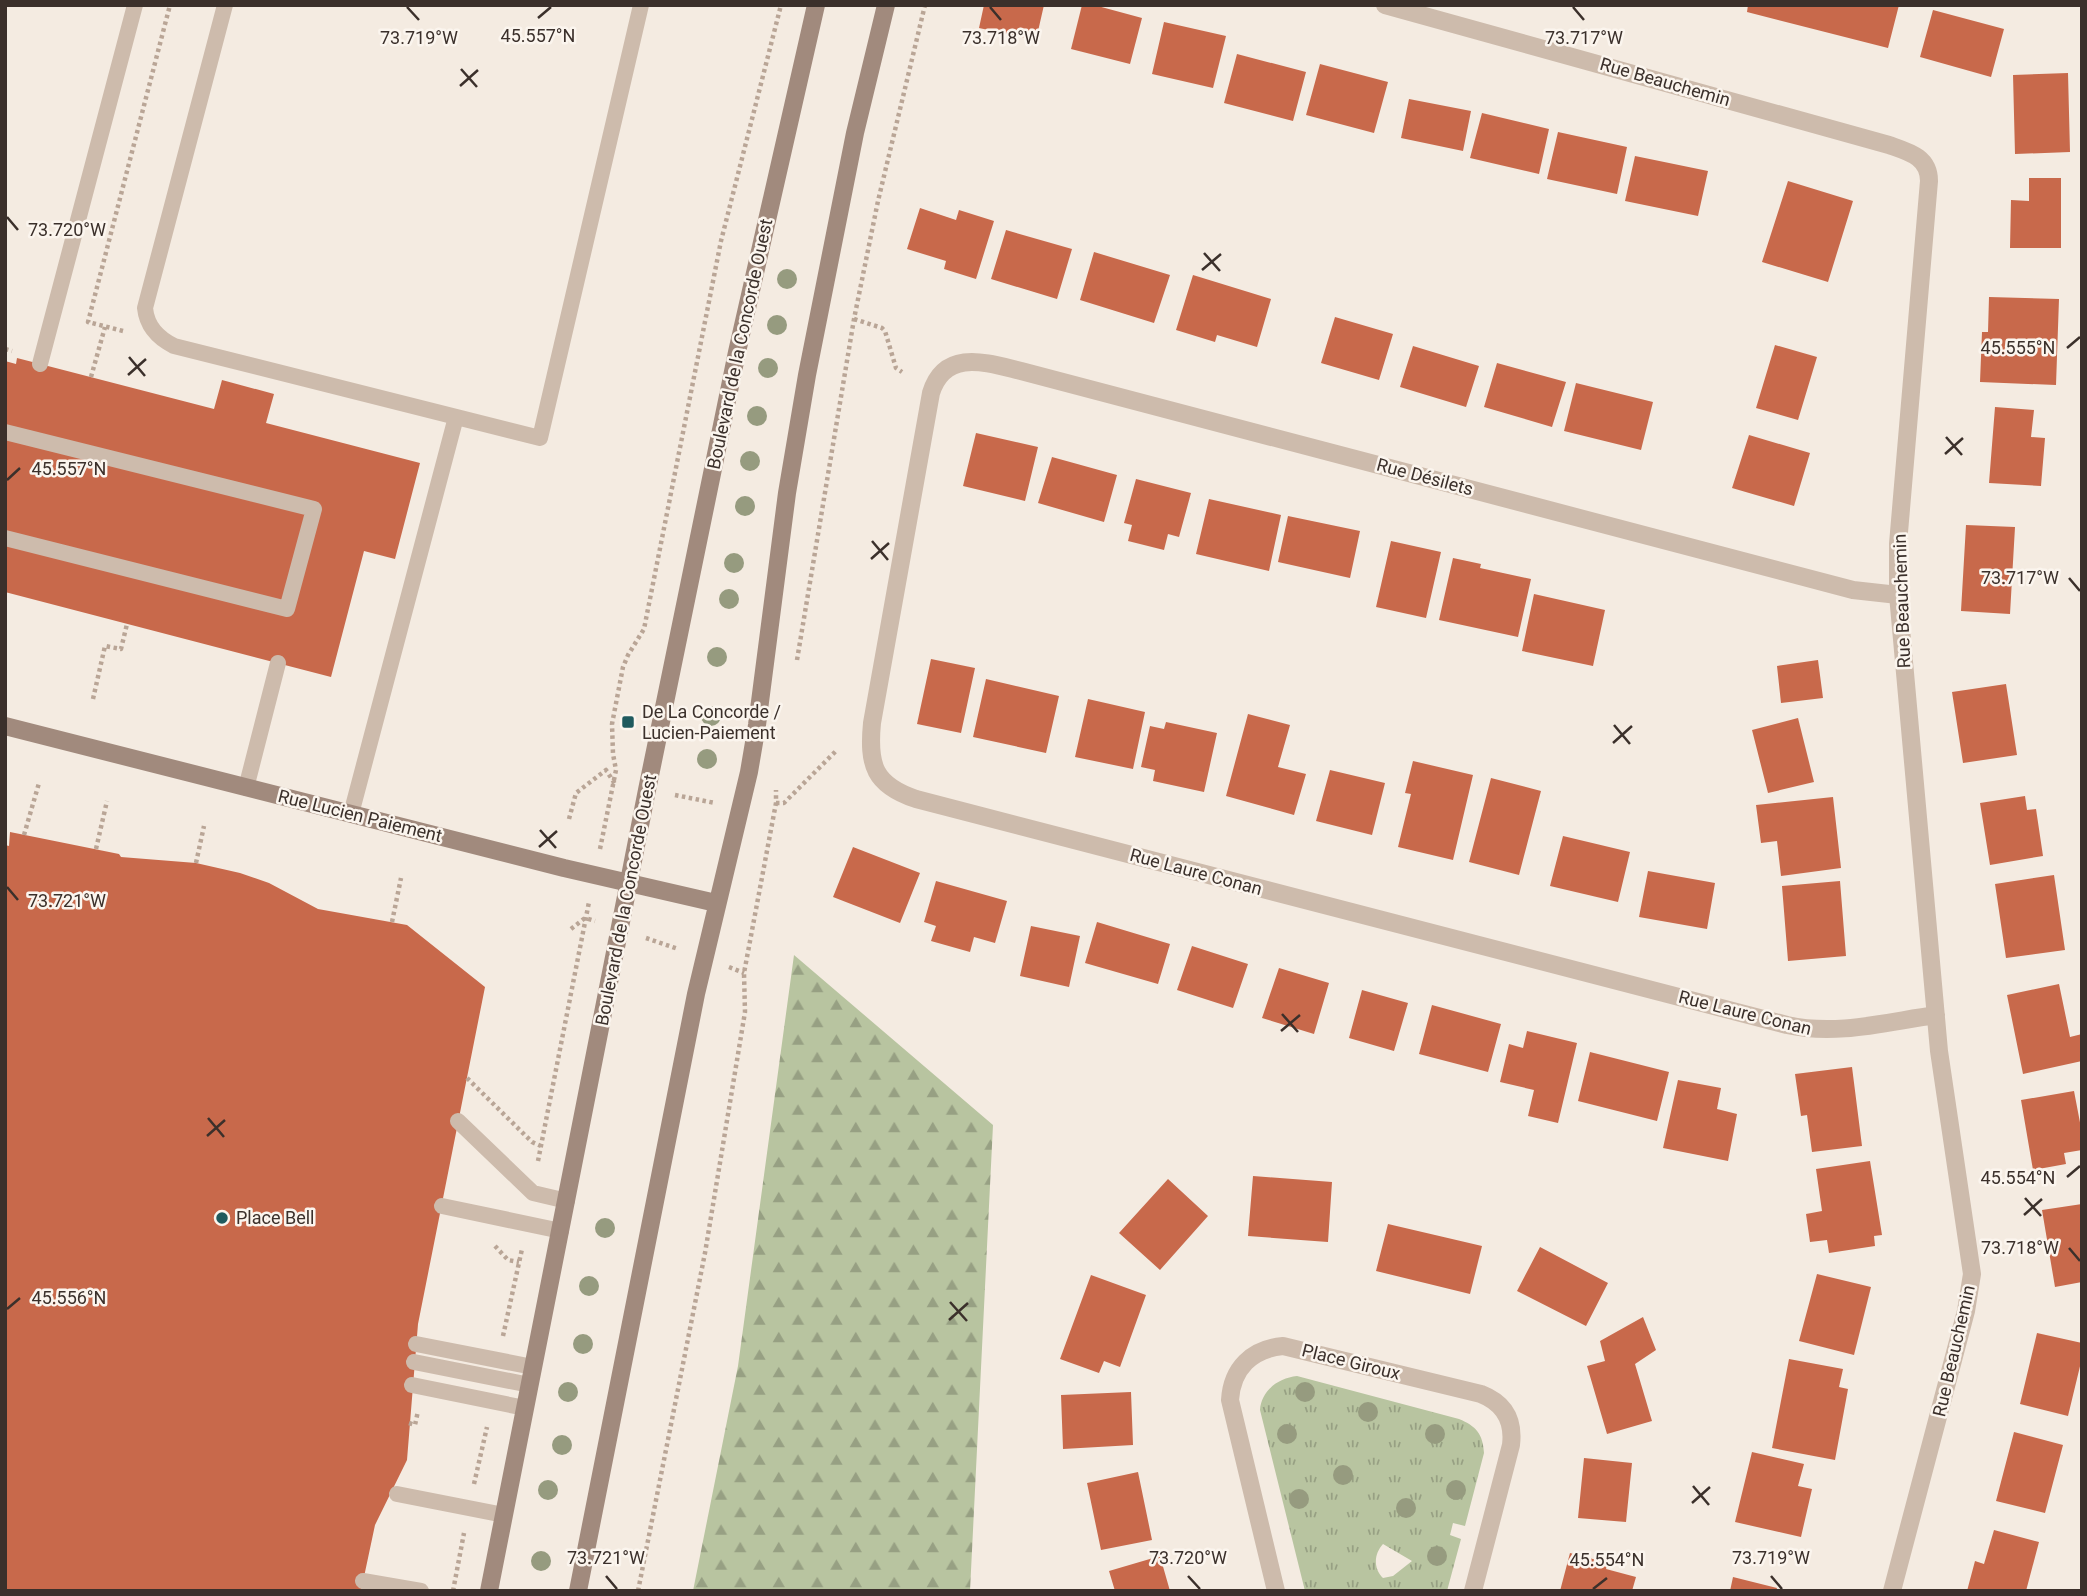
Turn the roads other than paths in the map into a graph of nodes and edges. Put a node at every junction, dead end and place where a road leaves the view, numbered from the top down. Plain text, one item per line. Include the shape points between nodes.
1 (135, 5) edge
2 (225, 5) edge
3 (642, 5) edge
4 (816, 5) edge
5 (886, 5) edge
6 (1385, 5) edge
7 (40, 364) dead end
8 (953, 366) joint
9 (456, 417) junction
10 (5, 432) edge
11 (5, 538) edge
12 (1898, 595) junction
13 (278, 663) dead end
14 (5, 726) edge
15 (246, 788) junction
16 (351, 814) junction
17 (629, 883) junction
18 (716, 903) junction
19 (1936, 1015) junction
20 (458, 1121) dead end
21 (566, 1201) junction
22 (442, 1206) dead end
23 (561, 1231) junction
24 (416, 1344) dead end
25 (414, 1362) dead end
26 (531, 1376) junction
27 (412, 1385) dead end
28 (525, 1408) junction
29 (397, 1494) dead end
30 (504, 1515) junction
31 (363, 1581) dead end
32 (421, 1591) edge
33 (489, 1591) edge
34 (578, 1591) edge
35 (1276, 1591) edge
36 (1473, 1591) edge
37 (1892, 1591) edge

1 - 7 lane
2 - 9 lane via 145,308 149,325 174,346
3 - 9 lane via 540,438
4 - 17 street, Boulevard de la Concorde Ouest via 737,352
5 - 18 street via 830,252 787,493 757,725
6 - 12 street, Rue Beauchemin via 1889,145 1925,162 1929,181 1898,544
8 - 12 street, Rue Désilets via 979,361 1021,371 1853,590
8 - 19 street, Rue Laure Conan via 937,379 931,393 872,723 873,765 890,787 916,799 1808,1030
9 - 16 lane
10 - 11 lane via 314,509 287,609
12 - 19 street, Rue Beauchemin
13 - 15 lane
14 - 15 street, Rue Lucien Paiement
15 - 16 street, Rue Lucien Paiement
16 - 17 street, Rue Lucien Paiement
17 - 18 street, Rue Lucien Paiement
17 - 21 street, Boulevard de la Concorde Ouest
18 - 34 street
19 - 37 street, Rue Beauchemin via 1972,1274
20 - 21 lane via 533,1193
21 - 23 street, Boulevard de la Concorde Ouest
22 - 23 lane
23 - 26 street, Boulevard de la Concorde Ouest
24 - 26 lane
25 - 26 lane
26 - 28 street, Boulevard de la Concorde Ouest
27 - 28 lane
28 - 30 street, Boulevard de la Concorde Ouest
29 - 30 lane
30 - 33 street, Boulevard de la Concorde Ouest
31 - 32 lane
35 - 36 street, Place Giroux via 1230,1400 1234,1379 1245,1361 1263,1350 1283,1346 1481,1394 1504,1409 1512,1426 1511,1445

